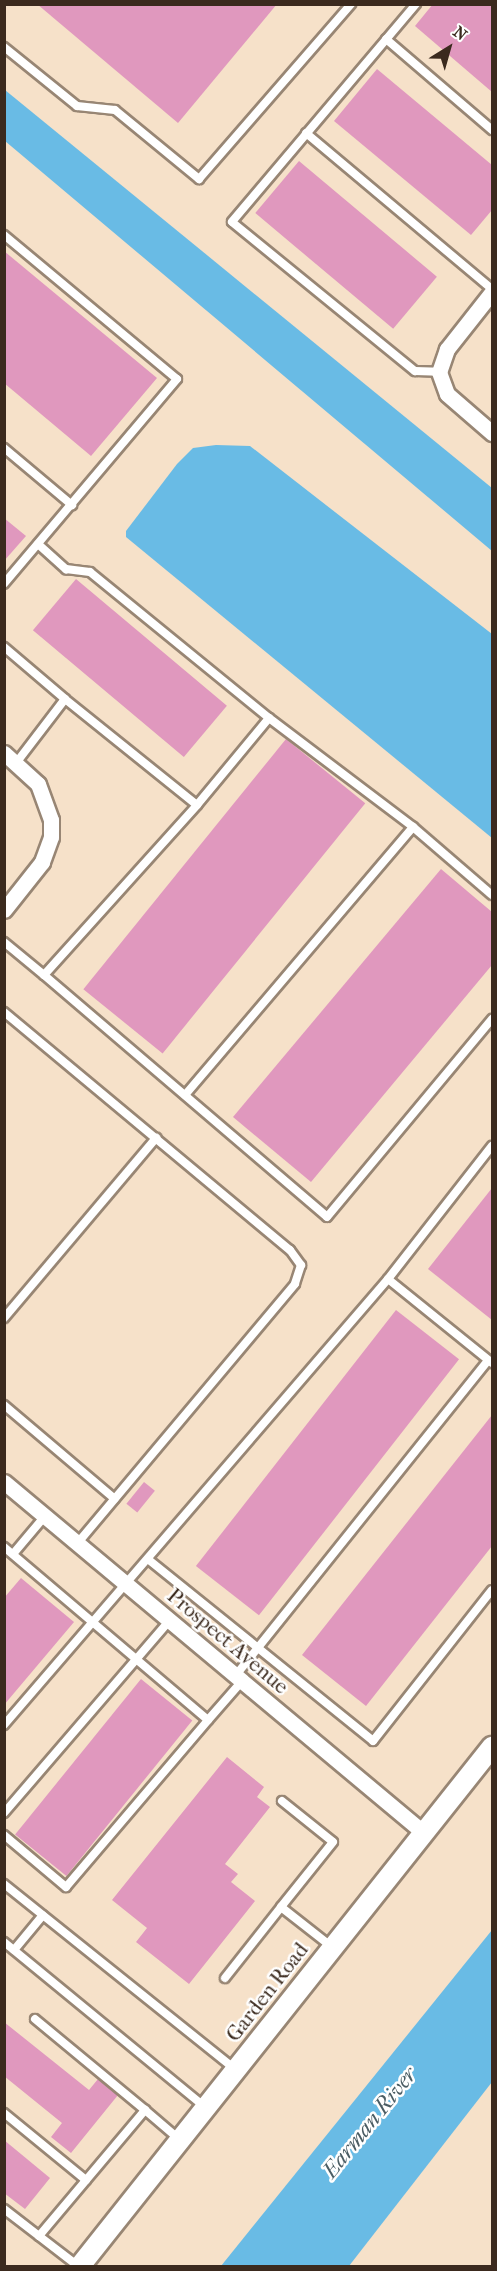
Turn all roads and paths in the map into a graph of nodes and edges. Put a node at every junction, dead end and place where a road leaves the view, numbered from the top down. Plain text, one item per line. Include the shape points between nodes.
1 (351, 4) edge
2 (416, 4) edge
3 (386, 39) junction
4 (4, 47) edge
5 (492, 130) edge
6 (306, 133) junction
7 (4, 235) edge
8 (492, 290) edge
9 (440, 378) junction
10 (492, 433) edge
11 (4, 448) edge
12 (72, 505) junction
13 (38, 544) junction
14 (4, 584) edge
15 (4, 647) edge
16 (65, 699) junction
17 (269, 718) junction
18 (10, 758) edge
19 (197, 805) junction
20 (413, 827) junction
21 (492, 895) edge
22 (4, 910) edge
23 (4, 942) edge
24 (44, 975) junction
25 (6, 1017) edge
26 (492, 1019) edge
27 (185, 1095) junction
28 (156, 1138) junction
29 (492, 1146) edge
30 (388, 1279) junction
31 (4, 1318) edge
32 (490, 1361) edge
33 (4, 1405) edge
34 (4, 1482) edge
35 (115, 1499) junction
36 (45, 1516) junction
37 (78, 1543) junction
38 (4, 1547) edge
39 (13, 1554) junction
40 (149, 1560) junction
41 (128, 1585) junction
42 (492, 1590) edge
43 (170, 1620) junction
44 (92, 1621) junction
45 (256, 1650) junction
46 (136, 1659) junction
47 (239, 1678) junction
48 (208, 1720) junction
49 (4, 1725) edge
50 (492, 1747) edge
51 (282, 1802) dead end
52 (4, 1813) edge
53 (424, 1833) junction
54 (4, 1835) edge
55 (4, 1884) edge
56 (281, 1907) junction
57 (43, 1915) junction
58 (4, 1942) edge
59 (333, 1948) junction
60 (14, 1950) junction
61 (225, 1978) dead end
62 (35, 2019) dead end
63 (236, 2070) junction
64 (206, 2108) junction
65 (145, 2110) junction
66 (4, 2113) edge
67 (180, 2140) junction
68 (86, 2180) junction
69 (4, 2209) edge
70 (39, 2236) junction
71 (79, 2266) edge

1 - 4 lane via 199,179 115,110 77,106
2 - 3 lane
3 - 5 lane
3 - 6 lane
6 - 8 lane
6 - 9 lane via 232,222 415,371
7 - 12 lane via 177,379
8 - 9 street via 447,349
9 - 10 street via 447,394
11 - 12 lane
12 - 13 lane
13 - 14 lane
13 - 17 lane via 66,569 90,572
15 - 16 lane
16 - 18 lane
16 - 19 lane
17 - 19 lane
17 - 20 lane
18 - 22 street via 38,784 51,820 51,837 42,862
19 - 24 lane
20 - 21 lane
20 - 27 lane
23 - 24 lane
24 - 27 lane
25 - 28 lane
26 - 27 lane via 327,1217
28 - 31 lane
28 - 35 lane via 291,1250 302,1270 295,1284
29 - 30 lane
30 - 32 lane
30 - 40 lane
32 - 45 lane
33 - 35 lane
34 - 36 street, Prospect Avenue
35 - 37 lane
36 - 37 street, Prospect Avenue
36 - 39 lane
37 - 41 street, Prospect Avenue
38 - 39 lane
39 - 44 lane
40 - 41 lane
40 - 45 lane
41 - 43 street, Prospect Avenue
41 - 44 lane
42 - 45 lane via 373,1741
43 - 46 lane
43 - 47 street, Prospect Avenue
44 - 46 lane
44 - 49 lane
45 - 47 lane
46 - 48 lane
46 - 52 lane
47 - 48 lane
47 - 53 street, Prospect Avenue
48 - 54 lane via 66,1887
50 - 53 street, Garden Road
51 - 56 lane via 333,1842
53 - 59 street, Garden Road
55 - 57 lane
56 - 59 lane
56 - 61 lane
57 - 60 lane
57 - 63 lane
58 - 60 lane
59 - 63 street, Garden Road
60 - 64 lane
62 - 65 lane
63 - 64 street, Garden Road
64 - 67 street, Garden Road
65 - 67 lane
65 - 68 lane
66 - 68 lane
67 - 71 street, Garden Road
68 - 70 lane
69 - 70 lane
70 - 71 lane

